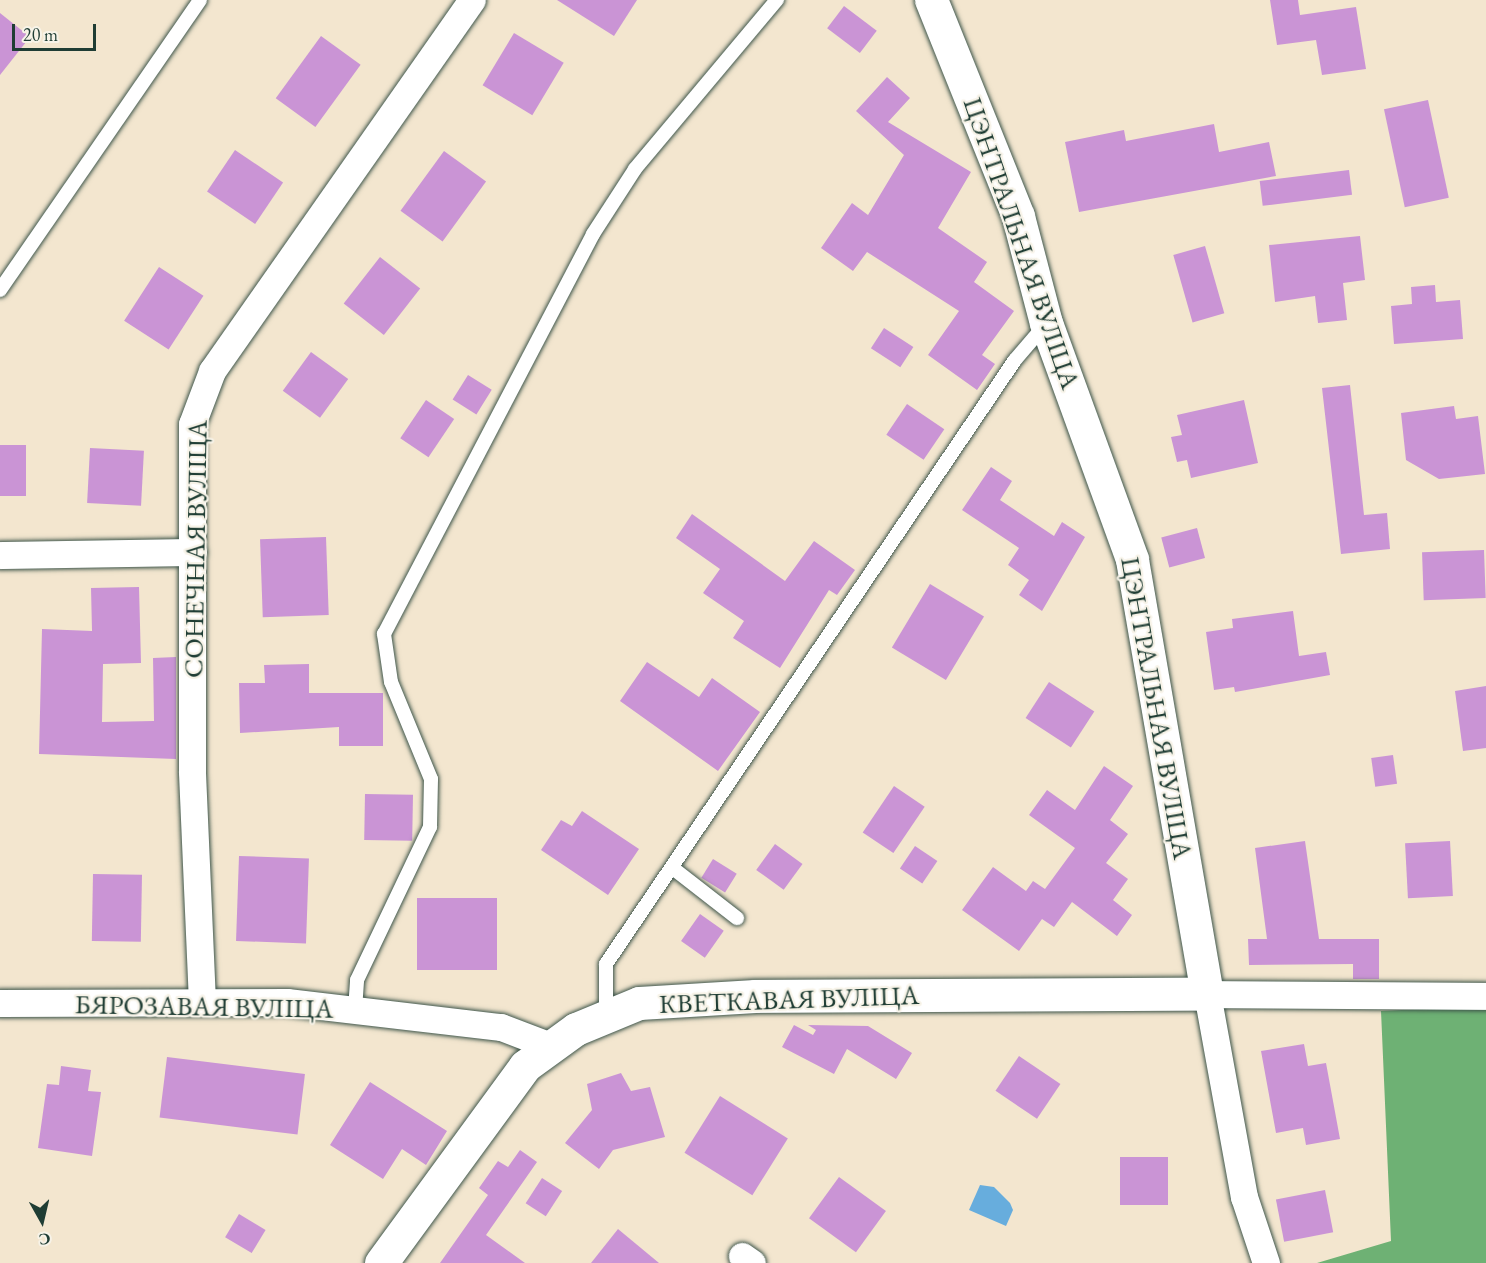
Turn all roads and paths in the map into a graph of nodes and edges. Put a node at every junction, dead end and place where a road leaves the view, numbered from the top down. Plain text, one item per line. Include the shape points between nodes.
1 (200, 0) edge
2 (472, 0) edge
3 (777, 0) edge
4 (931, 0) edge
5 (0, 290) edge
6 (1047, 323) junction
7 (193, 552) junction
8 (0, 555) edge
9 (674, 870) junction
10 (736, 918) dead end
11 (1207, 994) junction
12 (1486, 996) edge
13 (202, 1002) junction
14 (0, 1003) edge
15 (355, 1010) junction
16 (606, 1015) junction
17 (548, 1046) junction
18 (381, 1263) edge
19 (1266, 1263) edge

1 - 5 lane
2 - 7 street, СОНЕЧНАЯ ВУЛІЦА via 212,371 192,424
3 - 15 lane via 635,169 593,234 384,634 391,682 430,779 430,828 357,980
4 - 6 street, ЦЭНТРАЛЬНАЯ ВУЛІЦА via 1018,216
6 - 9 lane via 988,399
6 - 11 street, ЦЭНТРАЛЬНАЯ ВУЛІЦА via 1132,559 1144,609
7 - 8 street
7 - 13 street, СОНЕЧНАЯ ВУЛІЦА via 192,771
9 - 10 lane
9 - 16 lane via 606,964
11 - 12 street
11 - 16 street, КВЕТКАВАЯ ВУЛІЦА via 678,998
11 - 19 street, ЦЭНТРАЛЬНАЯ ВУЛІЦА via 1244,1197
13 - 14 street, БЯРОЗАВАЯ ВУЛІЦА
13 - 15 street, БЯРОЗАВАЯ ВУЛІЦА via 287,1002
15 - 17 street, БЯРОЗАВАЯ ВУЛІЦА via 501,1027
16 - 17 street, КВЕТКАВАЯ ВУЛІЦА
17 - 18 street, КВЕТКАВАЯ ВУЛІЦА via 496,1100

